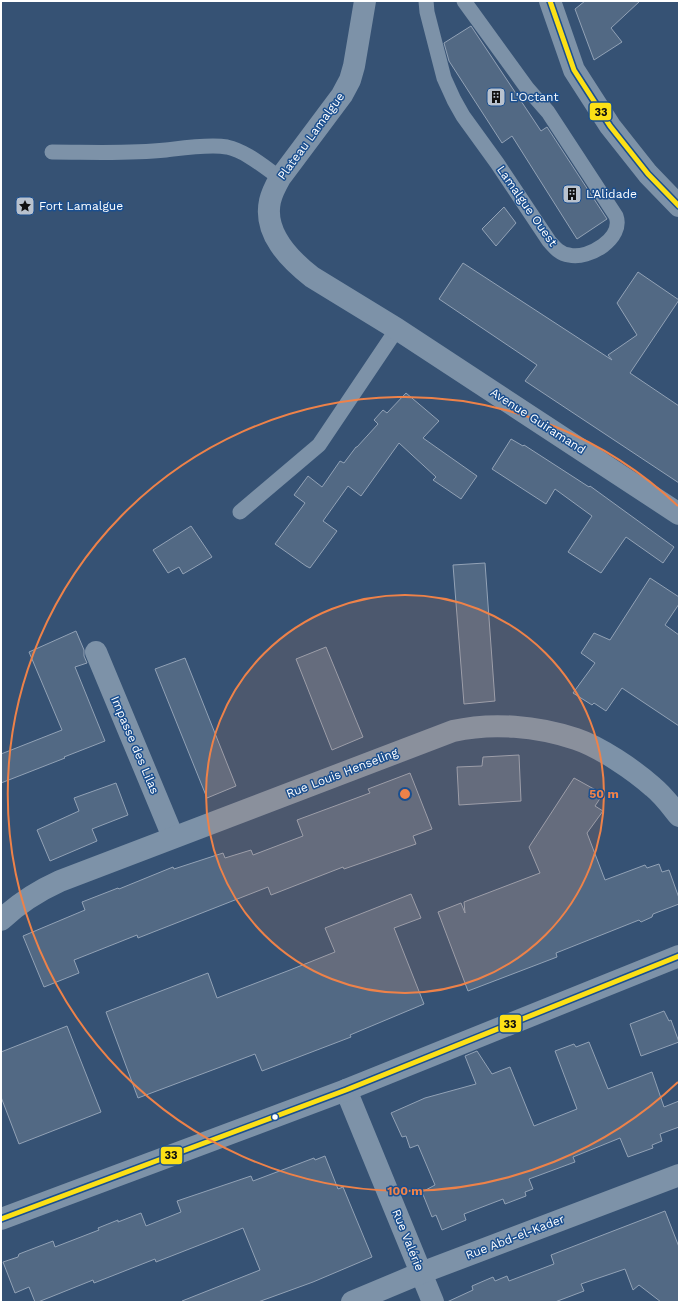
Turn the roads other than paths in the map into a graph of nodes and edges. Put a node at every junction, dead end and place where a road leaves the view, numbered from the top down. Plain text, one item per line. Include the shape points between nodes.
1 (365, 1) edge
2 (426, 1) edge
3 (464, 1) edge
4 (550, 1) edge
5 (52, 152) dead end
6 (280, 178) junction
7 (679, 206) edge
8 (397, 329) junction
9 (240, 512) dead end
10 (679, 514) edge
11 (96, 652) dead end
12 (679, 816) edge
13 (173, 837) junction
14 (1, 920) edge
15 (679, 956) edge
16 (346, 1090) junction
17 (679, 1175) edge
18 (1, 1219) edge
19 (422, 1274) junction
20 (352, 1302) edge
21 (433, 1302) edge

1 - 6 street, Plateau Lamalgue via 350,80 342,96
2 - 3 lane, Lamalgue Ouest via 444,78 454,100 549,241 557,250 569,255 581,255 598,249 611,237 618,221 616,216 548,112 527,88
4 - 7 street via 574,70 610,126 648,174
5 - 6 lane via 227,147 245,154
6 - 8 street, Plateau Lamalgue via 270,202 269,214 275,236 285,251 312,277
8 - 9 lane via 320,445
8 - 10 street, Avenue Guiramand
11 - 13 street, Impasse des Lilas
12 - 13 street, Rue Louis Henseling via 653,787 594,747 576,739 540,731 478,726 453,731
13 - 14 street, Rue Louis Henseling via 40,890
15 - 16 street
16 - 18 street
16 - 19 street, Rue Valérie
17 - 19 street, Rue Abd-el-Kader
19 - 20 street, Rue Abd-el-Kader
19 - 21 street, Rue Valérie

